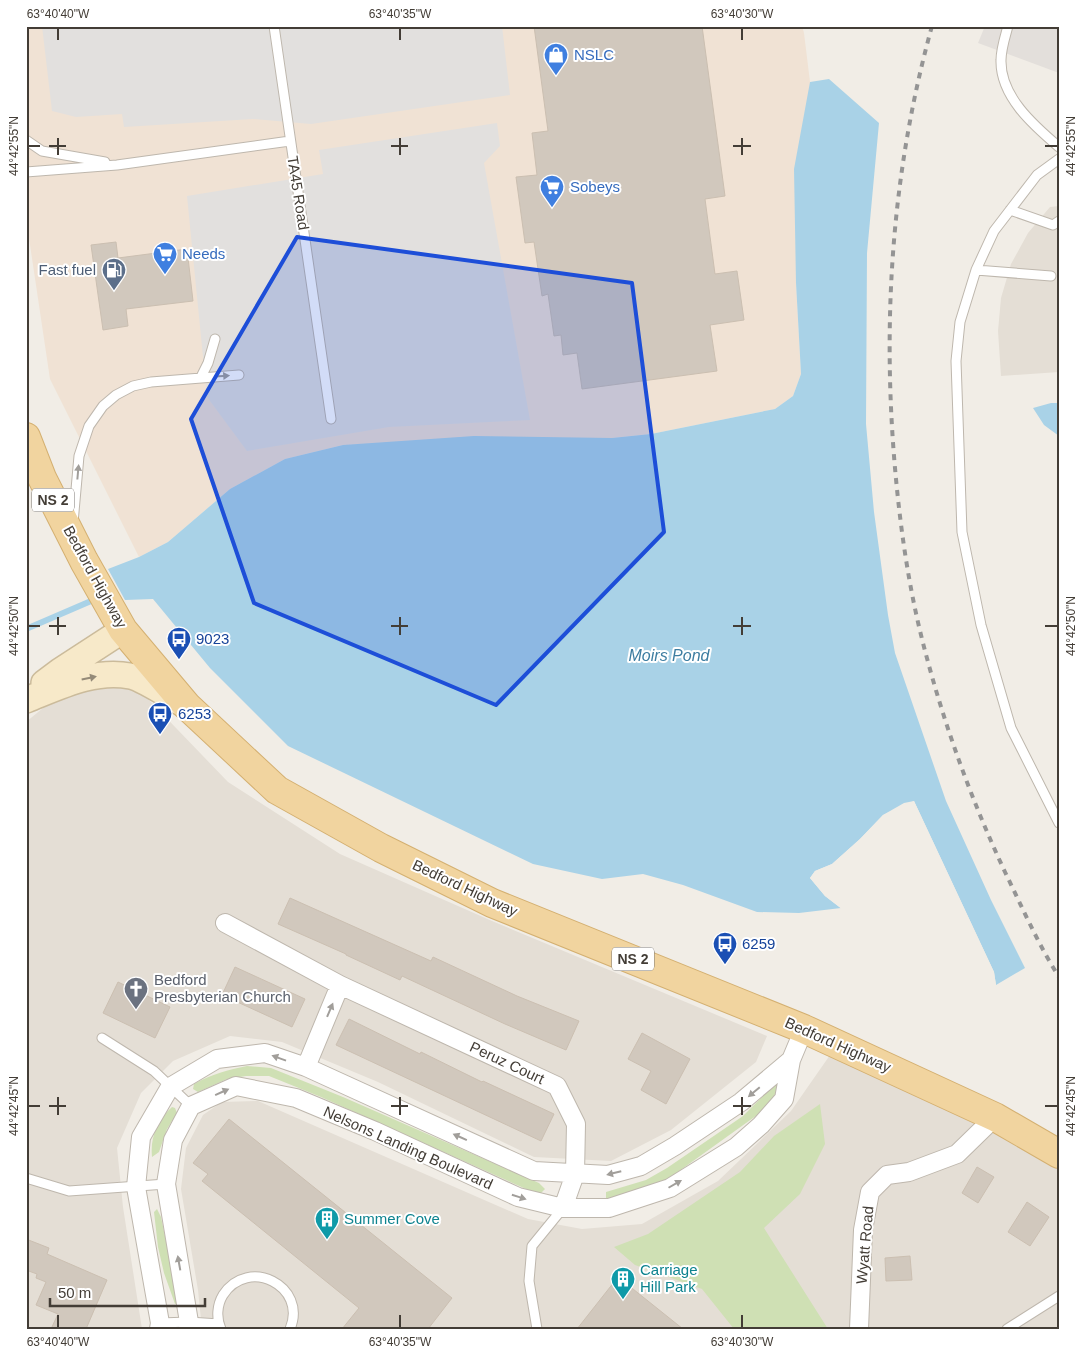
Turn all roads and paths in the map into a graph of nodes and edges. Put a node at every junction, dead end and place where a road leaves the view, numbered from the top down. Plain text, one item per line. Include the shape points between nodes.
1 (274, 26) edge
2 (1008, 26) edge
3 (26, 140) edge
4 (290, 141) junction
5 (1059, 147) edge
6 (1059, 159) edge
7 (117, 164) junction
8 (26, 172) edge
9 (1010, 210) junction
10 (1059, 221) edge
11 (976, 270) junction
12 (1051, 276) dead end
13 (215, 339) dead end
14 (239, 375) dead end
15 (201, 377) junction
16 (332, 419) dead end
17 (26, 437) edge
18 (78, 550) junction
19 (118, 620) junction
20 (26, 699) edge
21 (187, 706) junction
22 (1059, 823) edge
23 (225, 923) dead end
24 (340, 986) junction
25 (804, 1029) junction
26 (102, 1038) dead end
27 (791, 1060) junction
28 (306, 1067) junction
29 (170, 1087) junction
30 (191, 1106) junction
31 (995, 1117) junction
32 (1059, 1154) edge
33 (575, 1174) junction
34 (26, 1178) edge
35 (166, 1184) junction
36 (136, 1187) junction
37 (563, 1208) junction
38 (1059, 1296) edge
39 (188, 1325) edge
40 (160, 1326) edge
41 (220, 1326) edge
42 (290, 1329) edge
43 (536, 1329) edge
44 (859, 1329) edge
45 (1007, 1329) edge

1 - 4 lane
2 - 5 lane via 1001,59 1002,78 1018,106
3 - 7 lane via 42,151
4 - 7 lane, TA45 Road
4 - 16 lane, TA45 Road
6 - 9 lane via 1037,175
7 - 8 lane, TA45 Road
9 - 10 lane via 1053,225
9 - 11 lane via 994,230
11 - 12 lane
11 - 22 lane via 960,322 956,362 962,532 981,625 1011,728
13 - 15 lane
15 -> 14 lane
18 -> 15 lane via 79,456 89,426 103,406 133,386
17 - 18 main road, Bedford Highway / NS 2 via 42,478
18 - 19 main road, Bedford Highway / NS 2
19 - 20 street
19 - 21 main road, Bedford Highway / NS 2
20 -> 21 street via 73,681 104,675 131,676
21 - 25 main road, Bedford Highway / NS 2 via 276,790 382,848 492,903
23 - 24 street, Peruz Court
28 -> 24 street
24 - 33 street, Peruz Court via 557,1086 576,1124
25 - 27 street, Nelsons Landing Boulevard
25 - 31 main road, Bedford Highway / NS 2
26 - 29 lane via 154,1071
27 -> 33 street, Nelsons Landing Boulevard via 741,1102 641,1166 608,1175
37 -> 27 street, Nelsons Landing Boulevard via 609,1208 670,1188 736,1147 784,1099
28 -> 29 street, Nelsons Landing Boulevard via 265,1053 217,1059
33 -> 28 street, Nelsons Landing Boulevard via 534,1171
29 - 30 lane
29 - 36 street, Nelsons Landing Boulevard via 141,1137
30 - 35 street via 173,1140
30 -> 37 street, Nelsons Landing Boulevard via 236,1086 296,1098 518,1197
31 - 32 main road, Bedford Highway / NS 2
31 - 44 street, Wyatt Road via 957,1154 910,1172 887,1175 870,1192 863,1230
33 - 37 street, Peruz Court
34 - 36 lane via 69,1191
35 - 36 lane
39 -> 35 street
36 - 40 street, Nelsons Landing Boulevard
37 - 43 lane via 532,1246 529,1280
38 - 45 lane
39 - 40 lane
39 - 41 lane
41 - 42 lane via 217,1311 227,1288 249,1277 262,1277 273,1280 290,1298 294,1311

